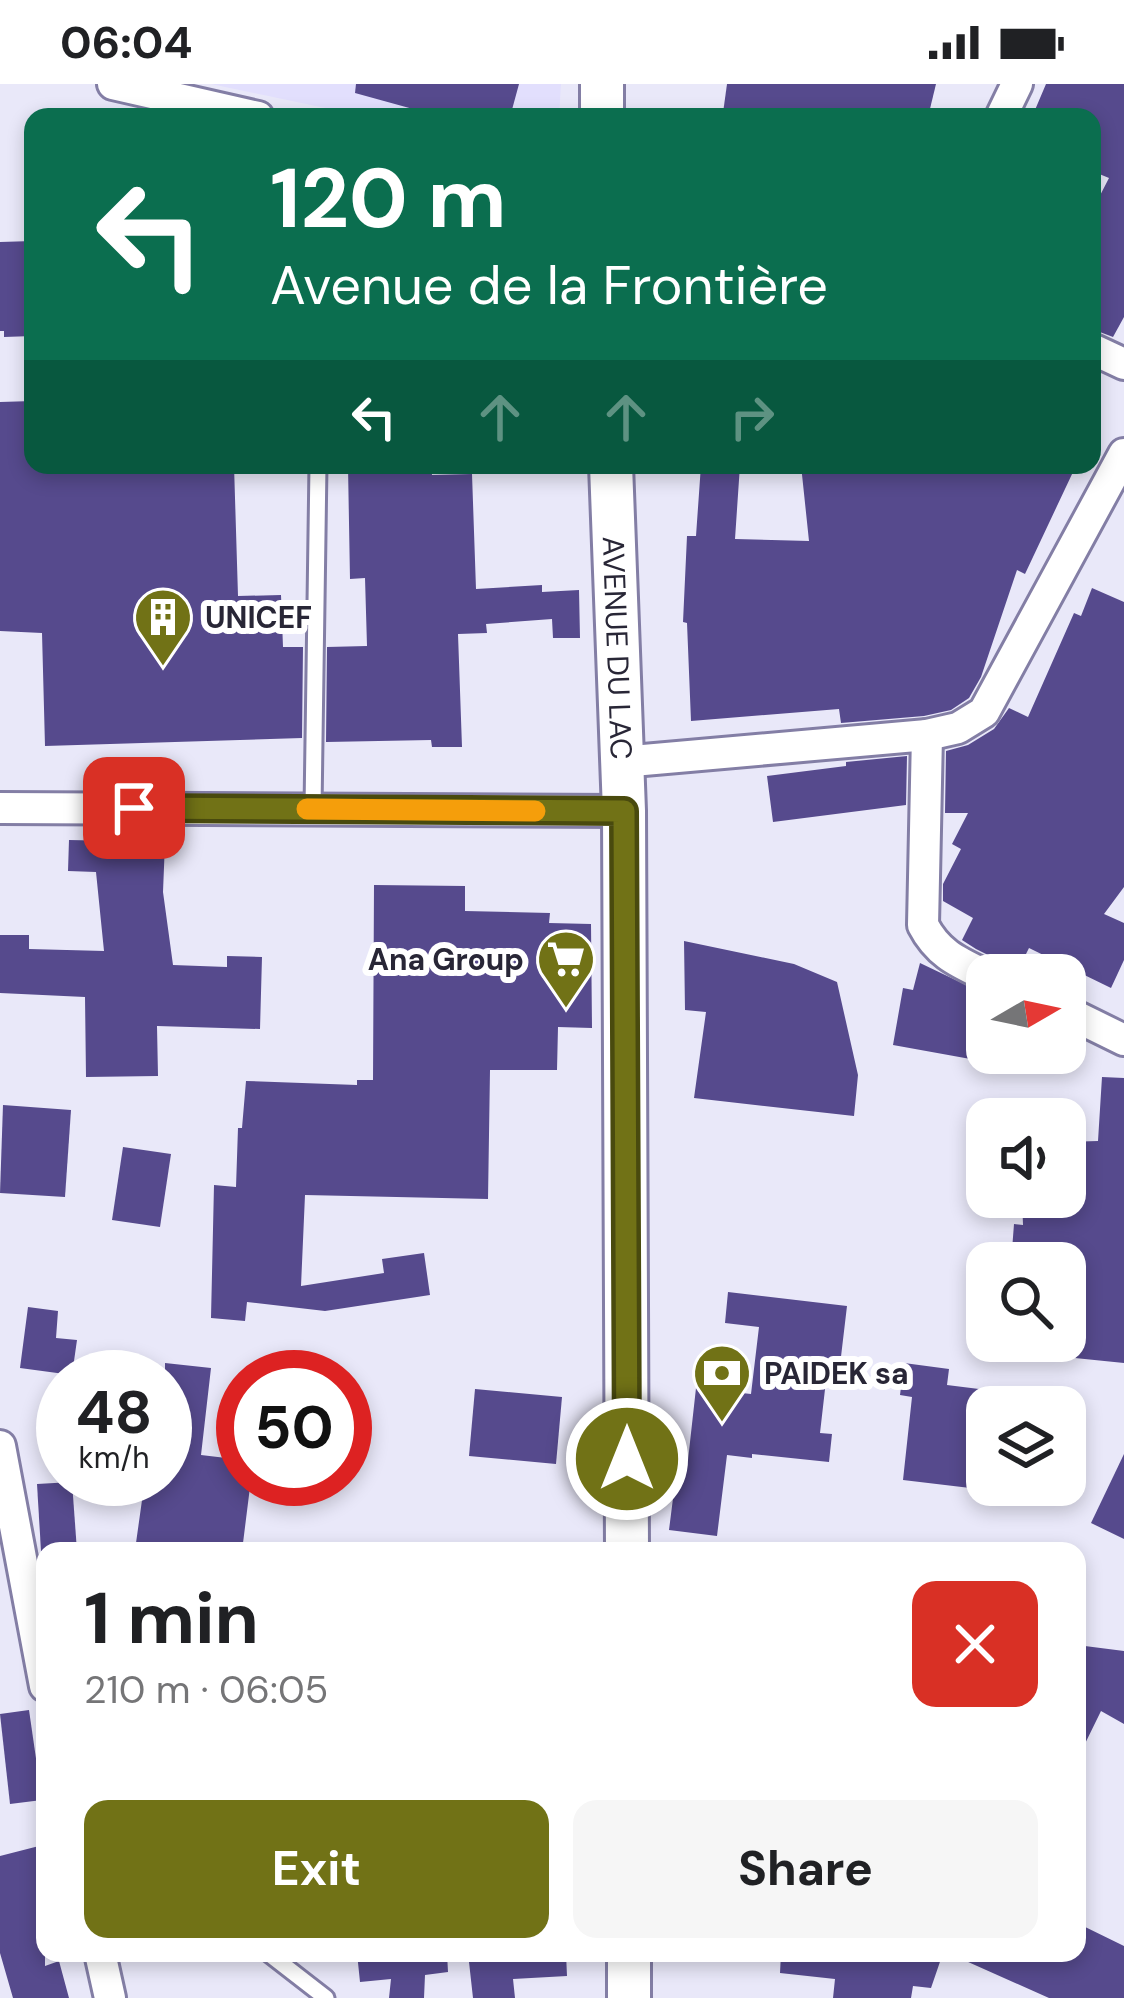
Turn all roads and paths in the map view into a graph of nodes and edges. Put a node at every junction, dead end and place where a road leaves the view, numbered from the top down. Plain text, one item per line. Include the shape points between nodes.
1 (113, 84) edge
2 (218, 108) edge
3 (1124, 454) edge
4 (318, 474) edge
5 (611, 474) edge
6 (927, 736) junction
7 (622, 762) junction
8 (0, 808) edge
9 (313, 809) junction
10 (624, 811) junction
11 (966, 966) edge
12 (1086, 1021) edge
13 (1124, 1040) edge
14 (0, 1446) edge
15 (627, 1542) edge
16 (36, 1638) edge
17 (102, 1962) edge
18 (280, 1962) edge
19 (629, 1962) edge
20 (110, 1998) edge
21 (326, 1998) edge
22 (629, 1998) edge

1 - 2 street
3 - 6 street via 984,712
4 - 9 lane
5 - 7 main road, AVENUE DU LAC
6 - 7 street
6 - 11 street via 922,925 934,946
7 - 10 main road, AVENUE DU LAC
8 - 9 street
9 - 10 street
10 - 15 main road, AVENUE DU LAC
12 - 13 street
14 - 16 street
17 - 20 street
18 - 21 lane
19 - 22 main road

